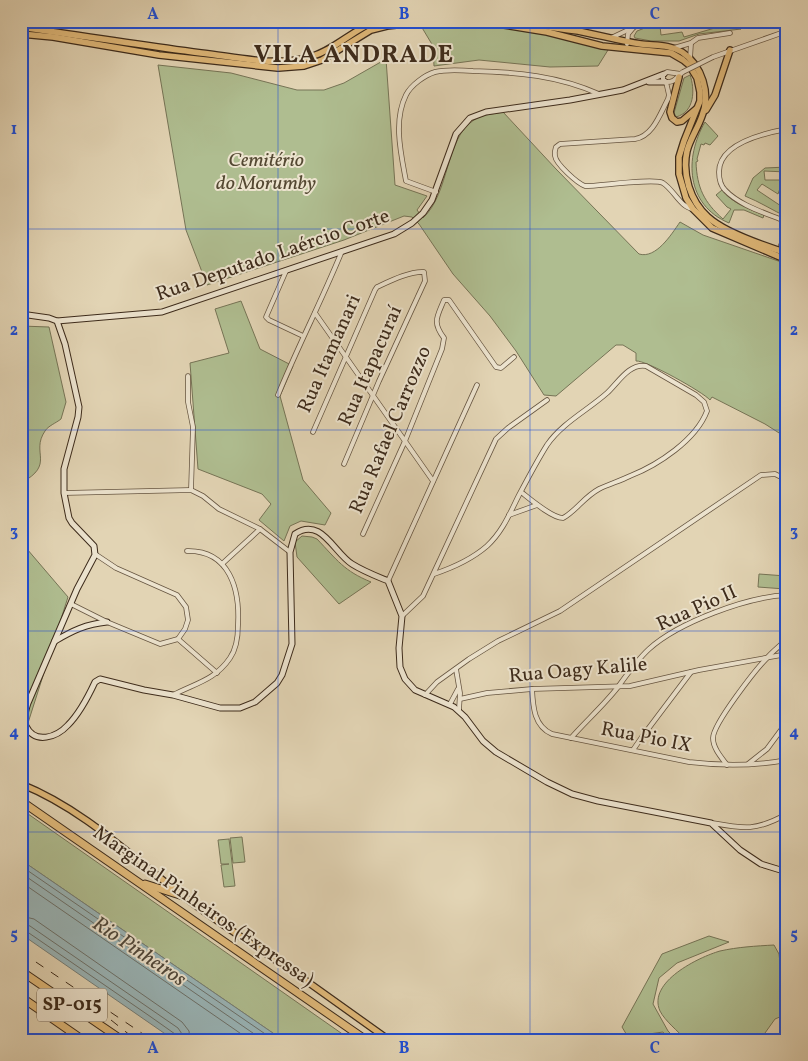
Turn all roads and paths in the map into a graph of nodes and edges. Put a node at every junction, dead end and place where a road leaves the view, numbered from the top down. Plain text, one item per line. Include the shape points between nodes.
1 (377, 21) edge
2 (434, 21) edge
3 (464, 21) edge
4 (510, 21) edge
5 (648, 21) edge
6 (638, 24) junction
7 (21, 27) edge
8 (787, 31) edge
9 (730, 33) dead end
10 (21, 34) edge
11 (610, 38) junction
12 (628, 41) junction
13 (691, 43) junction
14 (674, 48) junction
15 (626, 49) junction
16 (730, 50) junction
17 (690, 59) junction
18 (671, 72) junction
19 (664, 74) junction
20 (681, 74) junction
21 (672, 81) junction
22 (646, 82) junction
23 (666, 82) junction
24 (599, 94) junction
25 (696, 109) junction
26 (703, 114) junction
27 (787, 129) edge
28 (437, 192) junction
29 (692, 209) junction
30 (787, 222) edge
31 (787, 236) edge
32 (342, 251) junction
33 (782, 254) edge
34 (787, 260) edge
35 (21, 266) edge
36 (286, 271) junction
37 (21, 279) edge
38 (425, 281) joint
39 (315, 313) junction
40 (21, 314) edge
41 (57, 321) junction
42 (303, 336) junction
43 (345, 356) junction
44 (514, 357) dead end
45 (188, 376) dead end
46 (477, 385) dead end
47 (278, 395) dead end
48 (373, 396) junction
49 (547, 400) dead end
50 (313, 432) dead end
51 (404, 441) junction
52 (344, 464) dead end
53 (787, 480) edge
54 (433, 481) junction
55 (191, 490) junction
56 (521, 492) junction
57 (64, 493) junction
58 (537, 505) junction
59 (509, 515) junction
60 (260, 529) junction
61 (363, 534) dead end
62 (187, 551) dead end
63 (290, 552) junction
64 (95, 554) junction
65 (222, 564) junction
66 (434, 574) junction
67 (388, 581) junction
68 (787, 595) edge
69 (71, 604) junction
70 (402, 616) junction
71 (107, 622) junction
72 (178, 638) junction
73 (787, 639) edge
74 (55, 642) junction
75 (787, 654) edge
76 (767, 658) junction
77 (456, 670) junction
78 (691, 671) junction
79 (217, 673) junction
80 (459, 684) junction
81 (618, 687) junction
82 (532, 689) junction
83 (173, 694) junction
84 (425, 695) junction
85 (460, 699) junction
86 (450, 704) junction
87 (459, 710) junction
88 (787, 722) edge
89 (571, 738) junction
90 (633, 750) junction
91 (787, 760) edge
92 (727, 765) junction
93 (747, 765) junction
94 (21, 784) edge
95 (21, 800) edge
96 (787, 814) edge
97 (711, 823) junction
98 (787, 872) edge
99 (137, 881) junction
100 (183, 896) junction
101 (21, 971) edge
102 (21, 997) edge
103 (69, 1030) junction
104 (68, 1040) edge
105 (83, 1040) edge
106 (122, 1040) edge
107 (366, 1040) edge
108 (389, 1040) edge

1 - 7 main road via 311,57 283,62
2 - 10 main road via 371,30 322,60 304,66 278,68 159,55
3 - 15 main road via 547,32
4 - 11 main road
5 - 6 street
6 - 11 street
6 - 12 street via 628,34
8 - 16 street
9 - 13 street via 698,38
11 - 12 main road
12 - 14 main road
12 - 15 street
13 - 14 street
13 - 17 street
14 - 17 main road
15 - 25 main road via 670,53 689,65 700,87 700,101
16 - 20 street, bridge
16 - 26 main road via 715,95
17 - 26 main road via 703,80
18 - 19 street
18 - 20 street
18 - 21 street via 674,76
19 - 22 street, Rua Deputado Laércio Corte
19 - 23 street
20 - 21 street
20 - 25 main road via 670,112 672,118 682,121
21 - 23 street
22 - 23 street, Rua Deputado Laércio Corte
22 - 24 street, Rua Deputado Laércio Corte
23 - 29 street via 668,99 644,136 557,145 554,154 558,163 585,186 657,181
24 - 28 street, Rua Deputado Laércio Corte via 486,112 470,118 456,134
24 - 28 street via 582,86 527,74 452,70 430,74 406,94 399,132 406,181
25 - 29 main road via 679,156 681,184
26 - 33 main road via 687,150 688,184 696,202 718,224
27 - 30 street via 746,141 727,153 719,169 725,190 739,201
28 - 32 street, Rua Deputado Laércio Corte via 412,223 394,234
29 - 33 main road via 712,228
31 - 33 street via 781,245
32 - 36 street, Rua Deputado Laércio Corte
32 - 39 street
33 - 34 main road
35 - 37 street
36 - 41 street, Rua Deputado Laércio Corte via 162,312
36 - 42 street via 266,317
38 - 43 street, Rua Itamanari via 424,272 418,272 377,287
38 - 48 street, Rua Itapacuraí
39 - 42 street
39 - 43 street
40 - 41 street, Rua Deputado Laércio Corte
41 - 57 street via 79,407 64,469
42 - 47 street
43 - 48 street
43 - 50 street, Rua Itamanari
44 - 51 street, Rua Rafael Carrozzo via 501,368 496,367 449,300 444,300 436,322 444,338 442,349
45 - 55 street via 188,402 194,426
46 - 54 street
48 - 51 street
48 - 52 street, Rua Itapacuraí
49 - 66 street via 496,439
51 - 54 street
51 - 61 street, Rua Rafael Carrozzo
53 - 77 street via 775,474 762,475 560,611 498,641
54 - 67 street
55 - 57 street
55 - 60 street via 219,509
56 - 58 street
56 - 58 street via 534,466 564,426 639,365 646,366 704,402 707,411 698,427 670,454 651,466 598,490 563,518
56 - 59 street
57 - 64 street via 69,518 94,546
58 - 59 street
59 - 66 street via 488,545 474,556
60 - 63 street
60 - 65 street
62 - 65 street via 208,555
63 - 67 street via 295,534 304,530 318,531 351,564
63 - 83 street via 293,639 277,684 240,708 220,708
64 - 69 street
64 - 72 street via 110,565 180,598 186,607 188,620
65 - 79 street via 237,594 238,632 232,656
66 - 70 street via 423,596
67 - 70 street
68 - 81 street, Rua Pio II via 740,604 675,631 644,654
69 - 71 street
69 - 74 street
70 - 84 street via 399,648 402,673 408,685
71 - 72 street via 160,644
71 - 74 street via 80,627
72 - 79 street
73 - 76 street
74 - 83 street via 25,712 25,725 33,734 55,736 77,715 95,682 100,679
75 - 76 street, Rua Oagy Kalile
76 - 78 street, Rua Oagy Kalile
76 - 92 street via 714,731 715,746
77 - 80 street
77 - 84 street via 437,682
78 - 81 street, Rua Oagy Kalile
78 - 90 street
79 - 83 street
80 - 85 street
80 - 86 street
81 - 82 street, Rua Oagy Kalile
81 - 89 street, Rua Pio II
82 - 85 street, Rua Oagy Kalile
82 - 89 street, Rua Pio IX via 539,724 552,734
84 - 86 street
85 - 87 street
86 - 87 street
87 - 97 street via 496,752 572,794
88 - 93 street via 767,749
89 - 90 street, Rua Pio IX
90 - 92 street, Rua Pio IX via 689,762
91 - 93 street, Rua Pio IX
92 - 93 street, Rua Pio IX
94 - 100 main road via 90,822
95 - 99 highway, Marginal Pinheiros (Expressa)
96 - 97 street via 771,823 745,828
97 - 98 street via 761,864
99 - 100 highway
99 - 107 highway, Marginal Pinheiros (Expressa)
100 - 108 main road
101 - 106 highway, SP-015
102 - 103 highway
103 - 104 street
103 - 105 highway

